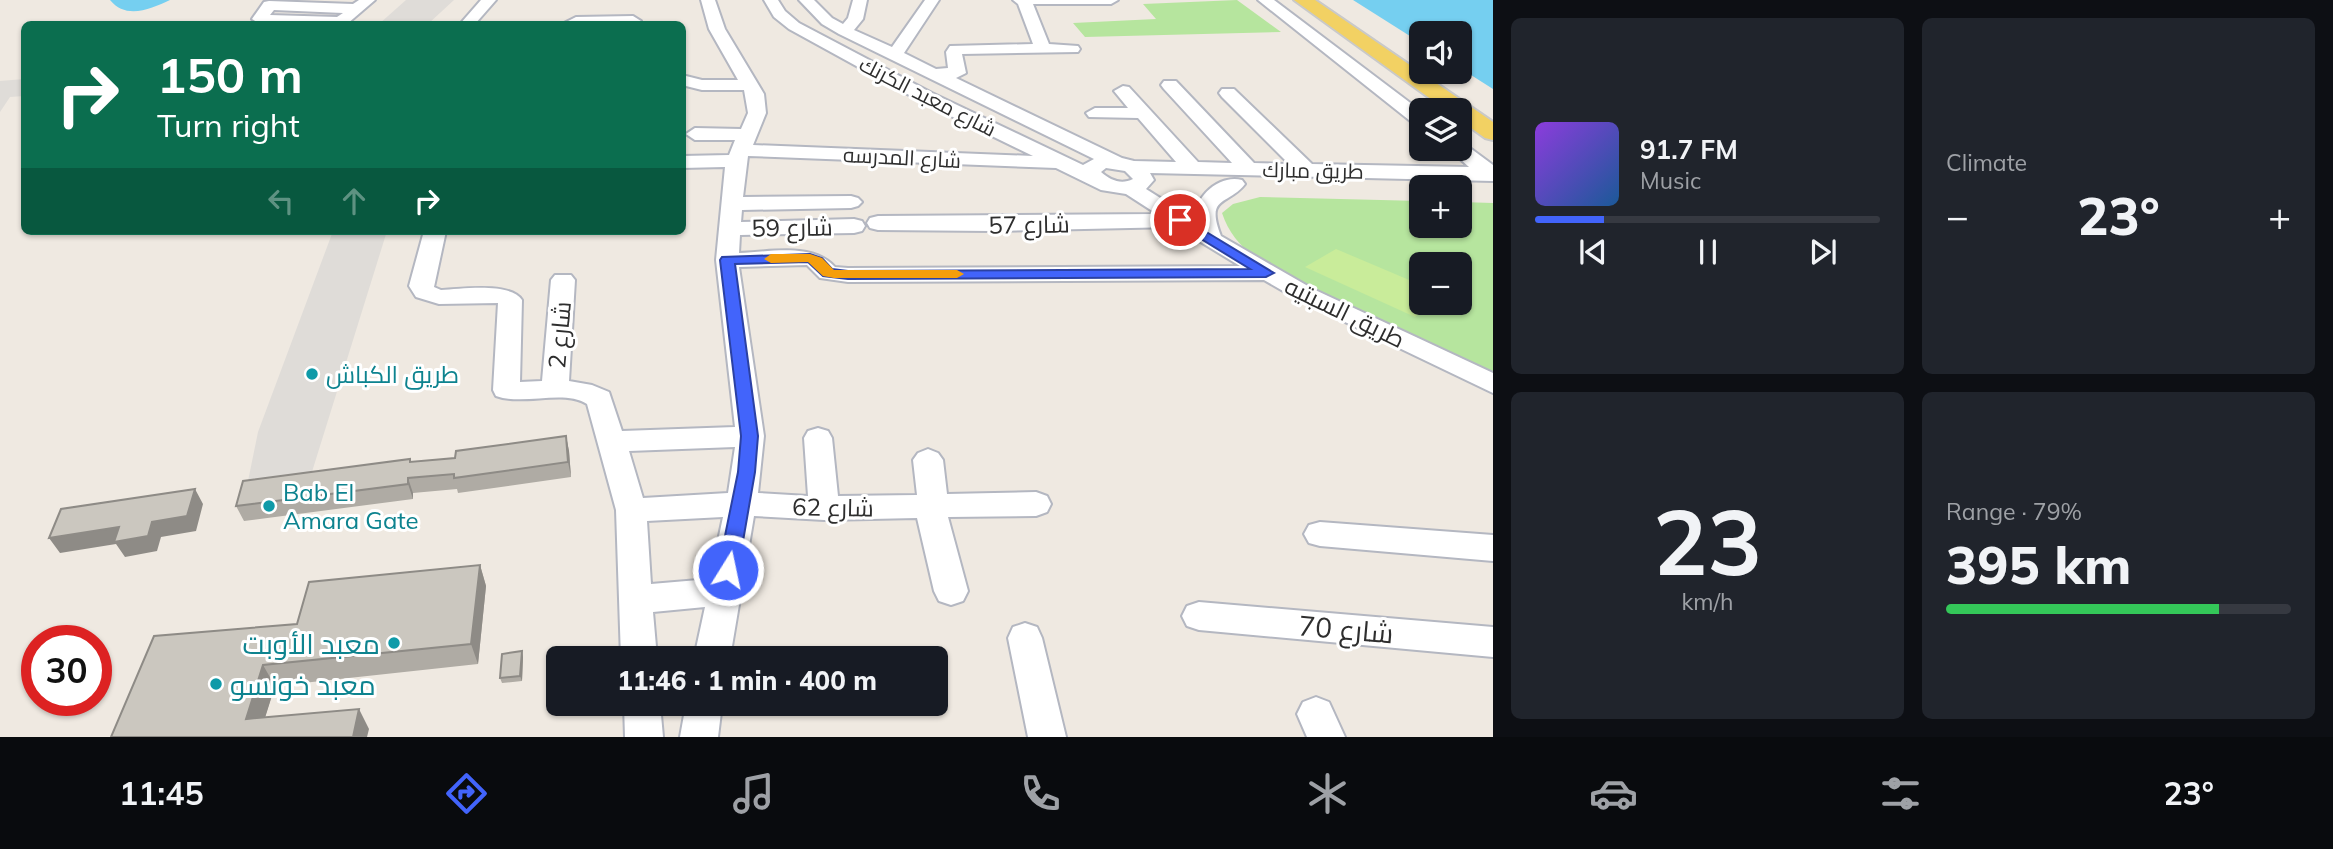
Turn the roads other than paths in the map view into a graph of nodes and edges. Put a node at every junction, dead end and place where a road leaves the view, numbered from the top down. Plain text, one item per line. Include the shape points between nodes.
1 (489, 0) edge
2 (708, 0) edge
3 (771, 0) edge
4 (806, 0) edge
5 (860, 0) edge
6 (932, 0) edge
7 (1022, 0) edge
8 (1111, 0) edge
9 (1265, 0) edge
10 (1283, 0) edge
11 (1303, 0) edge
12 (1315, 0) edge
13 (362, 4) edge
14 (613, 8) dead end
15 (314, 21) edge
16 (342, 21) edge
17 (470, 21) edge
18 (605, 21) edge
19 (845, 31) junction
20 (1339, 41) junction
21 (1321, 43) junction
22 (1043, 49) junction
23 (1072, 50) dead end
24 (894, 56) junction
25 (931, 74) junction
26 (686, 79) edge
27 (1170, 85) dead end
28 (750, 86) junction
29 (1123, 90) dead end
30 (1228, 93) dead end
31 (1417, 98) edge
32 (1409, 111) edge
33 (1096, 113) dead end
34 (1142, 113) junction
35 (1493, 122) edge
36 (1493, 133) edge
37 (695, 134) dead end
38 (1472, 146) edge
39 (742, 149) junction
40 (1472, 158) edge
41 (686, 161) edge
42 (1063, 164) junction
43 (1192, 168) junction
44 (1307, 170) junction
45 (1492, 173) edge
46 (1130, 175) junction
47 (1242, 176) junction
48 (1095, 179) junction
49 (851, 202) dead end
50 (730, 216) junction
51 (1180, 220) junction
52 (878, 223) dead end
53 (854, 226) dead end
54 (434, 235) edge
55 (1211, 240) junction
56 (727, 260) junction
57 (1266, 273) junction
58 (563, 280) dead end
59 (1493, 384) edge
60 (555, 390) junction
61 (750, 436) junction
62 (818, 438) dead end
63 (610, 442) junction
64 (928, 460) dead end
65 (1036, 504) dead end
66 (740, 505) junction
67 (824, 508) junction
68 (932, 508) junction
69 (631, 510) junction
70 (1320, 534) dead end
71 (1493, 548) edge
72 (951, 591) dead end
73 (724, 592) junction
74 (636, 598) junction
75 (1199, 616) dead end
76 (1025, 638) dead end
77 (1493, 642) edge
78 (638, 646) edge
79 (714, 646) edge
80 (643, 716) edge
81 (702, 716) edge
82 (644, 737) edge
83 (698, 737) edge
84 (1047, 737) edge

1 - 17 street
2 - 28 street via 717,29
3 - 42 street, شارع معبد الكرنك via 794,26
4 - 19 street, شارع معبد الكرنك
5 - 19 street via 855,19
6 - 24 street
7 - 8 street
7 - 22 street
9 - 21 street
10 - 20 street
11 - 36 main road
12 - 35 main road
13 - 15 street via 269,5 260,19
13 - 16 street
14 - 18 street
19 - 24 street, شارع معبد الكرنك
20 - 21 street
20 - 31 street
21 - 32 street
22 - 23 street
22 - 25 street via 956,49 957,73
24 - 25 street, شارع معبد الكرنك
25 - 46 street, شارع معبد الكرنك
26 - 28 street
27 - 47 street
28 - 39 street via 757,113
29 - 34 street
30 - 44 street
33 - 34 street
34 - 43 street
37 - 39 street
38 - 45 street
39 - 41 street
39 - 42 street, شارع المدرسه
39 - 50 street
40 - 45 street
42 - 48 street, شارع معبد الكرنك
43 - 46 street, طريق مبارك
43 - 47 street, طريق مبارك
44 - 45 street, طريق مبارك
44 - 47 street, طريق مبارك
45 - 47 street, طريق مبارك
46 - 47 street, طريق مبارك
46 - 48 street, شارع معبد الكرنك via 1111,186
46 - 48 street via 1096,164 1091,168
46 - 51 street, طريق السبتيه
47 - 55 street via 1206,206
49 - 50 street
50 - 53 street, شارع 59
50 - 56 street
51 - 52 street, شارع 57
51 - 55 street, طريق السبتيه
54 - 60 street via 421,286 424,292 439,297 509,299 505,388 512,392
55 - 57 street, طريق السبتيه
56 - 57 street via 810,258 828,273 848,275
56 - 61 street
57 - 59 street, طريق السبتيه
58 - 60 street, شارع 2
60 - 63 street via 598,397
61 - 63 street
61 - 66 street
62 - 67 street
63 - 69 street
64 - 68 street
65 - 68 street, شارع 62
66 - 67 street, شارع 62
66 - 69 street, شارع 62
66 - 73 street
67 - 68 street, شارع 62
68 - 72 street
69 - 74 street
70 - 71 street
73 - 74 street
73 - 79 street
74 - 78 street
75 - 77 street, شارع 70
76 - 84 street
80 - 82 street
81 - 83 street

